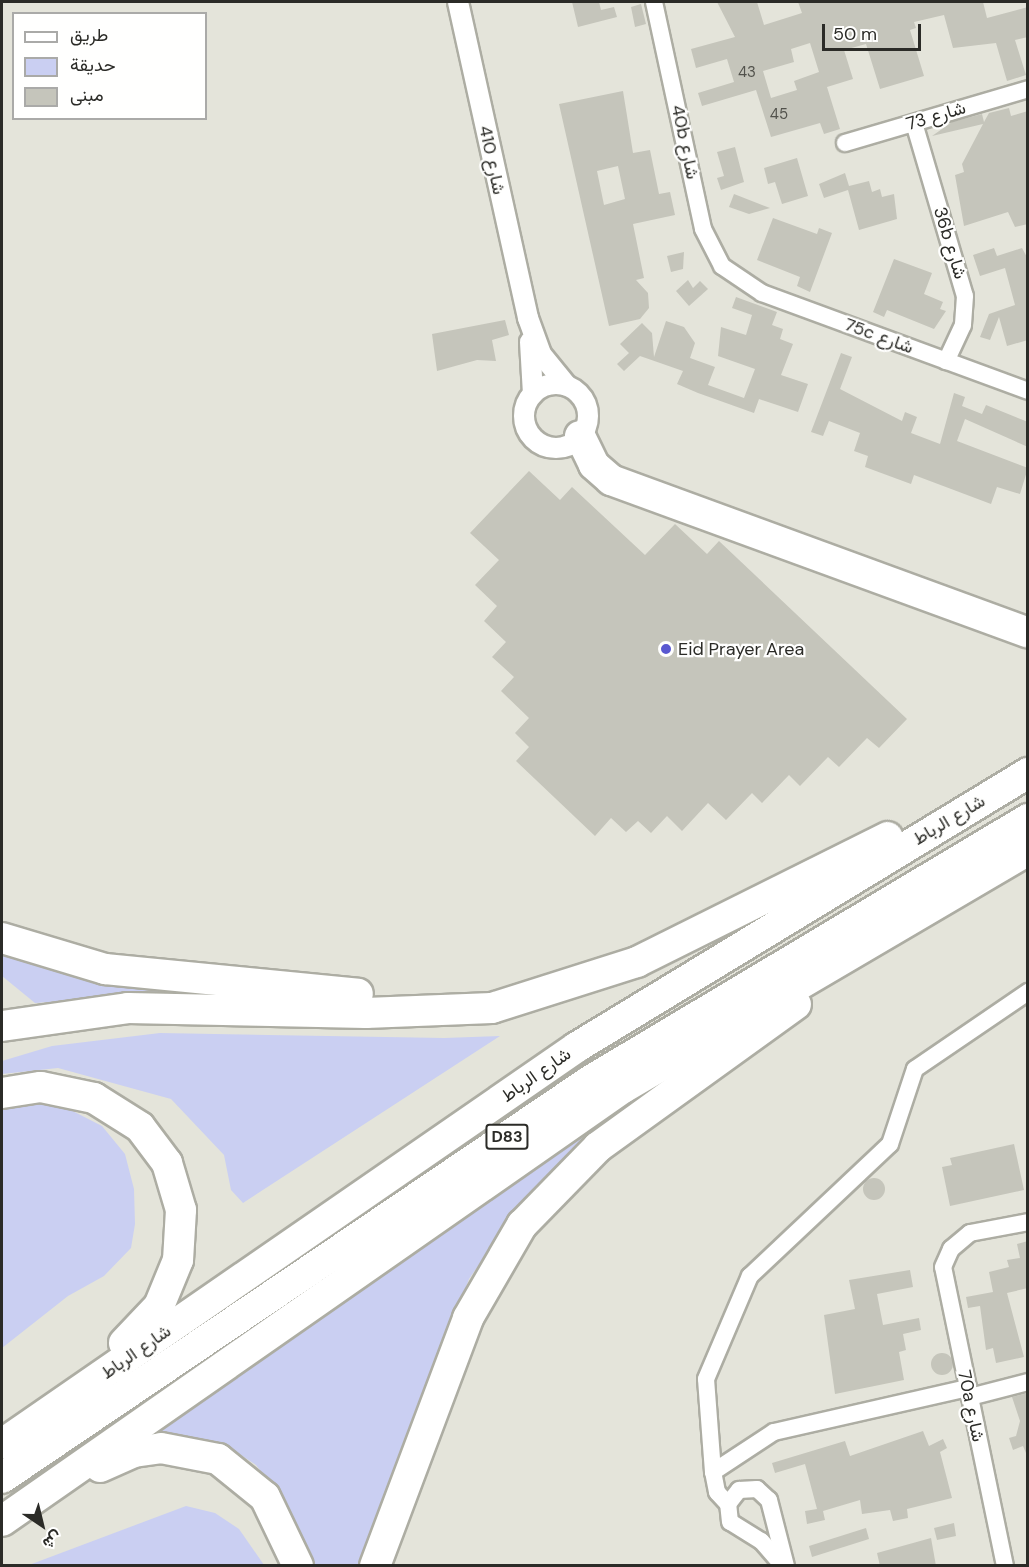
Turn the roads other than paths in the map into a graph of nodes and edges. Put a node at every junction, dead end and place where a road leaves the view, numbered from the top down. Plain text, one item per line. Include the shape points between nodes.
1 (458, 2) edge
2 (654, 2) edge
3 (1028, 88) edge
4 (914, 123) junction
5 (845, 143) dead end
6 (732, 276) joint
7 (528, 318) junction
8 (946, 361) junction
9 (567, 386) junction
10 (1028, 391) edge
11 (532, 394) junction
12 (580, 436) junction
13 (1028, 633) edge
14 (1028, 773) edge
15 (980, 801) junction
16 (1028, 819) edge
17 (1028, 850) edge
18 (950, 896) junction
19 (2, 938) edge
20 (1028, 992) edge
21 (492, 1008) junction
22 (2, 1026) edge
23 (2, 1093) edge
24 (1028, 1222) edge
25 (1028, 1382) edge
26 (969, 1393) junction
27 (66, 1401) junction
28 (431, 1413) junction
29 (2, 1444) edge
30 (713, 1472) junction
31 (2, 1478) edge
32 (728, 1504) junction
33 (2, 1523) edge
34 (298, 1566) edge
35 (375, 1566) edge
36 (390, 1566) edge
37 (784, 1566) edge
38 (1005, 1566) edge

1 - 7 street, شارع 410
2 - 6 street, 40b شارع via 703,229 714,255
3 - 4 street, شارع 73
4 - 5 street, شارع 73
4 - 8 street, 36b شارع via 965,296 963,325
6 - 8 street, 75c شارع via 762,293
7 - 9 street, شارع 410 via 541,354
7 - 11 street, شارع 410
8 - 10 street, 75c شارع
9 - 11 street via 548,386
9 - 12 street via 584,402 586,426
11 - 12 street via 524,414 536,441 554,448
12 - 13 highway via 594,465 611,480
14 - 15 highway, شارع الرباط / D83
15 - 21 highway via 879,842 637,962
15 - 27 highway, شارع الرباط / D83 via 577,1047
16 - 31 highway, شارع الرباط / D83 via 591,1080
17 - 18 highway
18 - 28 highway via 631,1122 570,1171 501,1254 468,1318
18 - 33 highway via 613,1095
19 - 21 highway via 105,969
20 - 30 street via 915,1069 890,1144 750,1276 706,1379
21 - 22 highway via 366,1013 128,1008
23 - 27 highway via 59,1089 111,1105 150,1138 178,1194 181,1244 163,1298 139,1332 78,1378
24 - 26 street, 70a شارع via 970,1233 951,1249 943,1278
25 - 26 street
26 - 30 street via 774,1432
26 - 38 street, 70a شارع
27 - 29 highway, شارع الرباط / D83
28 - 35 highway
28 - 36 highway
30 - 32 street via 717,1492
32 - 37 street via 734,1527 761,1541
32 - 37 street via 745,1488 766,1496
33 - 34 highway via 122,1456 161,1448 189,1450 218,1459 255,1485 283,1526

